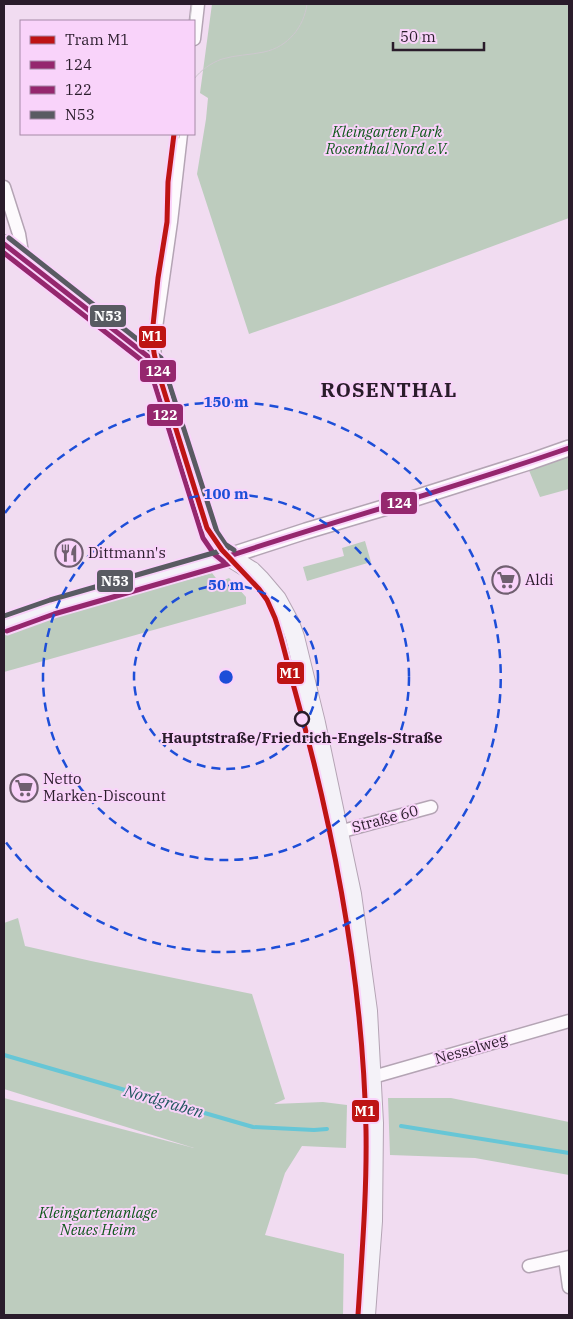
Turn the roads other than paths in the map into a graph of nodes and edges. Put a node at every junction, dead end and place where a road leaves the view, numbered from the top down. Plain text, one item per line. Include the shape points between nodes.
1 (198, 4) edge
2 (195, 30) edge
3 (181, 135) edge
4 (4, 187) edge
5 (4, 244) edge
6 (23, 259) junction
7 (155, 362) junction
8 (569, 448) edge
9 (228, 556) junction
10 (4, 624) edge
11 (432, 807) dead end
12 (339, 832) junction
13 (569, 1021) edge
14 (372, 1078) junction
15 (567, 1258) edge
16 (529, 1266) dead end
17 (569, 1288) edge
18 (366, 1315) edge

1 - 2 street
3 - 7 street via 154,340
4 - 6 street via 19,234
5 - 6 main road
6 - 7 main road
7 - 9 main road via 210,535
8 - 9 street
9 - 10 main road
9 - 12 main road via 260,579 277,599 290,623
11 - 12 street, Straße 60
12 - 14 main road via 363,970
13 - 14 street, Nesselweg
14 - 18 main road via 375,1189
15 - 16 street
15 - 17 street

